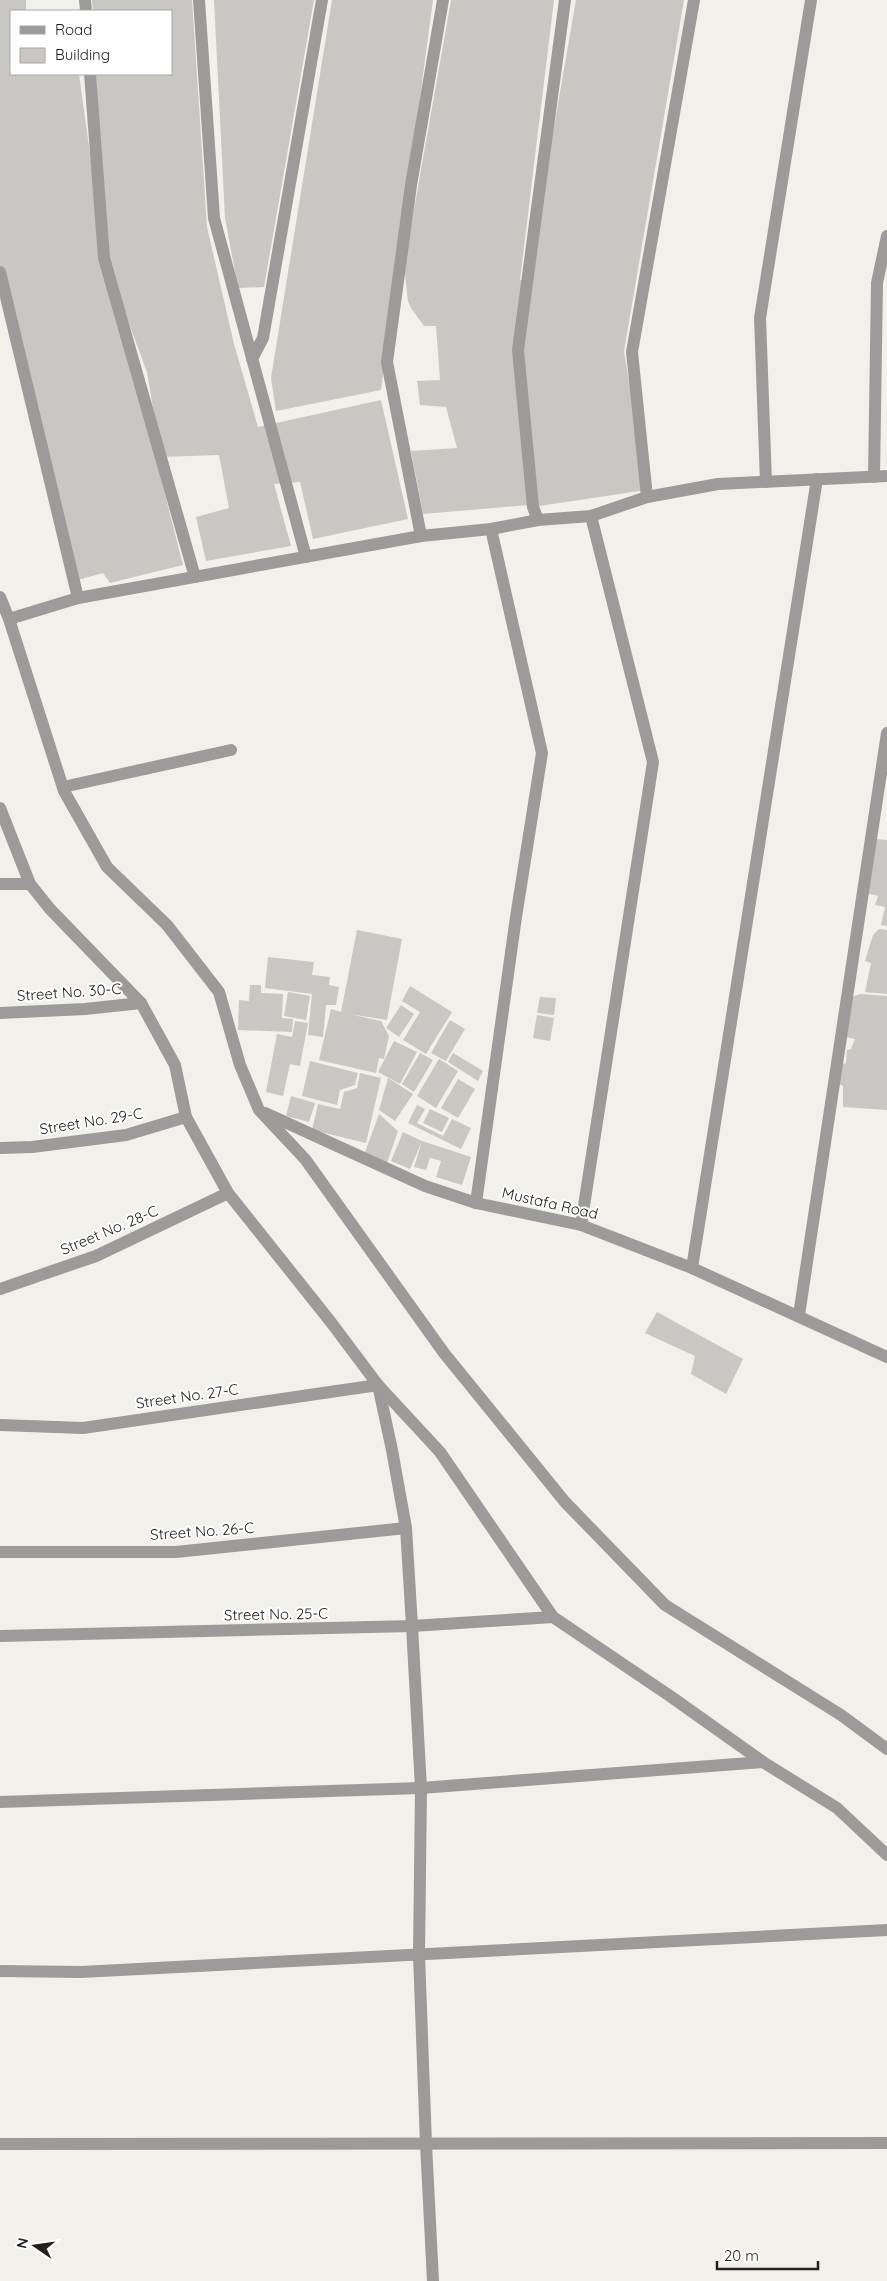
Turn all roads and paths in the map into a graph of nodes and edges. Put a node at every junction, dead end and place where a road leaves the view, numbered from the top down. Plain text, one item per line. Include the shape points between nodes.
1 (199, 0) edge
2 (322, 0) edge
3 (442, 0) edge
4 (565, 0) edge
5 (694, 0) edge
6 (811, 0) edge
7 (90, 75) edge
8 (887, 236) edge
9 (0, 272) edge
10 (252, 359) junction
11 (881, 476) edge
12 (817, 479) junction
13 (766, 482) junction
14 (647, 497) junction
15 (591, 516) junction
16 (538, 520) junction
17 (491, 529) junction
18 (421, 536) junction
19 (306, 557) junction
20 (196, 577) junction
21 (0, 597) edge
22 (78, 598) junction
23 (9, 619) junction
24 (887, 733) edge
25 (231, 750) dead end
26 (63, 788) junction
27 (0, 808) edge
28 (0, 884) edge
29 (30, 884) junction
30 (141, 1003) junction
31 (0, 1013) edge
32 (259, 1110) junction
33 (186, 1117) junction
34 (0, 1148) edge
35 (228, 1193) junction
36 (476, 1203) junction
37 (582, 1225) junction
38 (692, 1268) junction
39 (0, 1289) edge
40 (799, 1315) junction
41 (886, 1353) edge
42 (378, 1385) junction
43 (0, 1425) edge
44 (406, 1528) junction
45 (0, 1552) edge
46 (553, 1617) junction
47 (412, 1626) junction
48 (0, 1636) edge
49 (887, 1749) edge
50 (763, 1762) junction
51 (421, 1788) junction
52 (0, 1802) edge
53 (887, 1855) edge
54 (887, 1930) edge
55 (419, 1955) junction
56 (0, 1971) edge
57 (887, 2143) edge
58 (0, 2144) edge
59 (426, 2144) junction
60 (433, 2281) edge

1 - 10 street via 214,218
2 - 10 street via 263,338
3 - 18 street via 387,362
4 - 16 street via 518,350 533,507
5 - 14 street via 632,352
6 - 13 street via 760,318
7 - 20 street via 104,258
8 - 11 street via 877,283
9 - 22 street
10 - 19 street
11 - 12 street
12 - 13 street
12 - 38 street
13 - 14 street via 718,484
14 - 15 street
15 - 16 street
15 - 37 street via 653,762
16 - 17 street
17 - 18 street
17 - 36 street via 542,753
18 - 19 street
19 - 20 street
20 - 22 street
21 - 23 street
22 - 23 street
23 - 26 street
24 - 40 street
25 - 26 street
26 - 32 street via 107,867 167,925 219,992 240,1065
27 - 29 street
28 - 29 street
29 - 30 street via 50,910
30 - 31 street, Street No. 30-C
30 - 33 street via 175,1065
32 - 36 street, Mustafa Road via 425,1186
32 - 49 street via 304,1159 444,1353 565,1502 665,1605 841,1715
33 - 34 street, Street No. 29-C via 126,1135
33 - 35 street
35 - 39 street, Street No. 28-C via 96,1256
35 - 42 street
36 - 37 street, Mustafa Road
37 - 38 street, Mustafa Road
38 - 40 street, Mustafa Road
40 - 41 street, Mustafa Road
42 - 43 street, Street No. 27-C via 83,1428
42 - 44 street
42 - 46 street via 440,1452
44 - 45 street, Street No. 26-C via 176,1552
44 - 47 street
46 - 47 street, Street No. 25-C
46 - 50 street
47 - 48 street, Street No. 25-C
47 - 51 street
50 - 51 street
50 - 53 street via 837,1808
51 - 52 street
51 - 55 street
54 - 55 street
55 - 56 street via 81,1972
55 - 59 street
57 - 59 street
58 - 59 street
59 - 60 street

